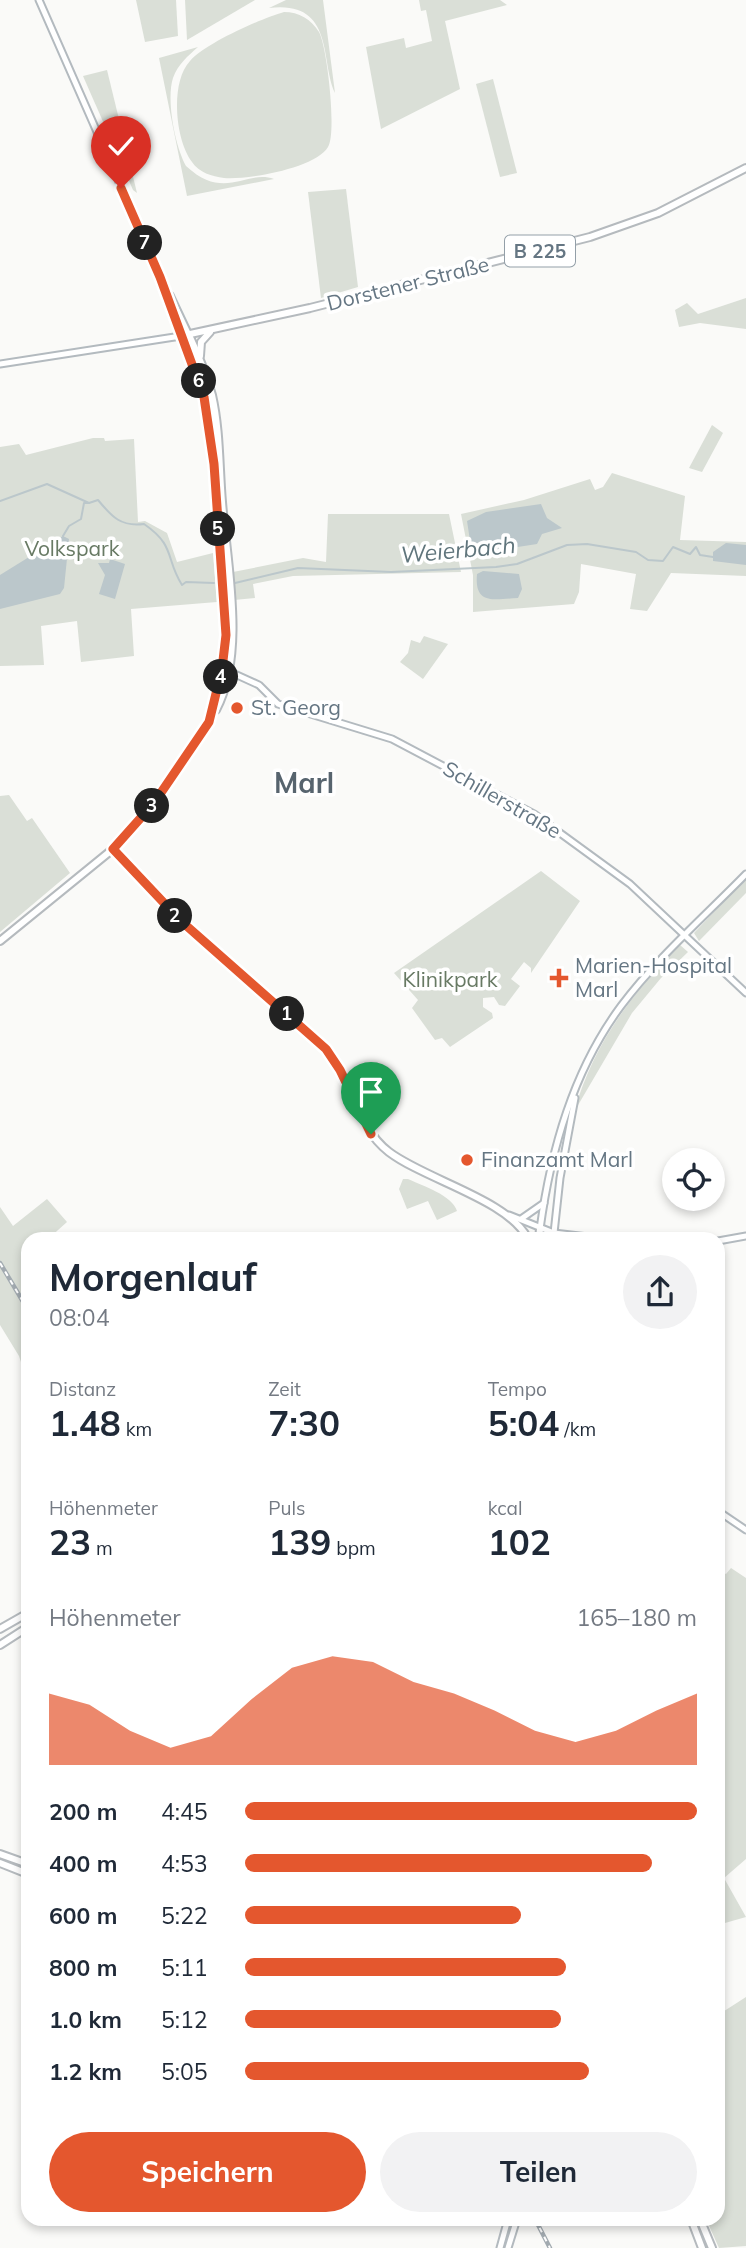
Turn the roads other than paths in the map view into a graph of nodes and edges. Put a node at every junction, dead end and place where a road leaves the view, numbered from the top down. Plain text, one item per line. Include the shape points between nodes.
1 (39, 0) edge
2 (746, 168) edge
3 (212, 331) junction
4 (185, 335) junction
5 (200, 359) junction
6 (0, 364) edge
7 (225, 670) junction
8 (113, 849) junction
9 (746, 874) edge
10 (685, 935) junction
11 (0, 941) edge
12 (746, 993) edge
13 (579, 1080) junction
14 (544, 1203) junction
15 (509, 1215) junction
16 (519, 1219) junction
17 (540, 1229) junction
18 (522, 1232) edge
19 (539, 1232) edge
20 (546, 1232) edge
21 (554, 1232) edge
22 (746, 1236) edge
23 (725, 1240) edge
24 (725, 1516) edge
25 (746, 1530) edge
26 (21, 1617) edge
27 (0, 1629) edge
28 (21, 1632) edge
29 (0, 1645) edge
30 (0, 1854) edge
31 (21, 1862) edge
32 (0, 1863) edge
33 (21, 1871) edge
34 (506, 2226) edge
35 (515, 2226) edge
36 (694, 2226) edge
37 (703, 2226) edge
38 (500, 2248) edge
39 (508, 2248) edge
40 (702, 2248) edge
41 (712, 2248) edge

1 - 4 main road
2 - 3 main road, Dorstener Straße / B 225 via 658,213 590,237
3 - 4 main road, Dorstener Straße
3 - 5 main road via 201,342
4 - 5 main road
4 - 6 main road
4 - 7 main road via 204,397 214,464 226,623
5 - 7 main road via 215,414 231,607
7 - 8 main road via 220,702 209,722 154,803
7 - 10 main road, Schillerstraße via 259,685 278,704 392,739 534,814 630,884
8 - 11 main road
8 - 15 main road via 181,921 326,1049 365,1126 384,1148
9 - 10 main road
10 - 12 main road, Schillerstraße
10 - 13 main road via 621,1006
13 - 14 main road via 554,1149
13 - 21 main road
14 - 16 main road
14 - 17 main road
15 - 16 main road
15 - 18 main road
16 - 17 main road
17 - 19 main road
17 - 20 main road
22 - 23 main road
24 - 25 main road
26 - 27 main road
28 - 29 main road
30 - 31 main road
32 - 33 main road
34 - 38 main road
35 - 39 main road
36 - 40 main road
37 - 41 main road

